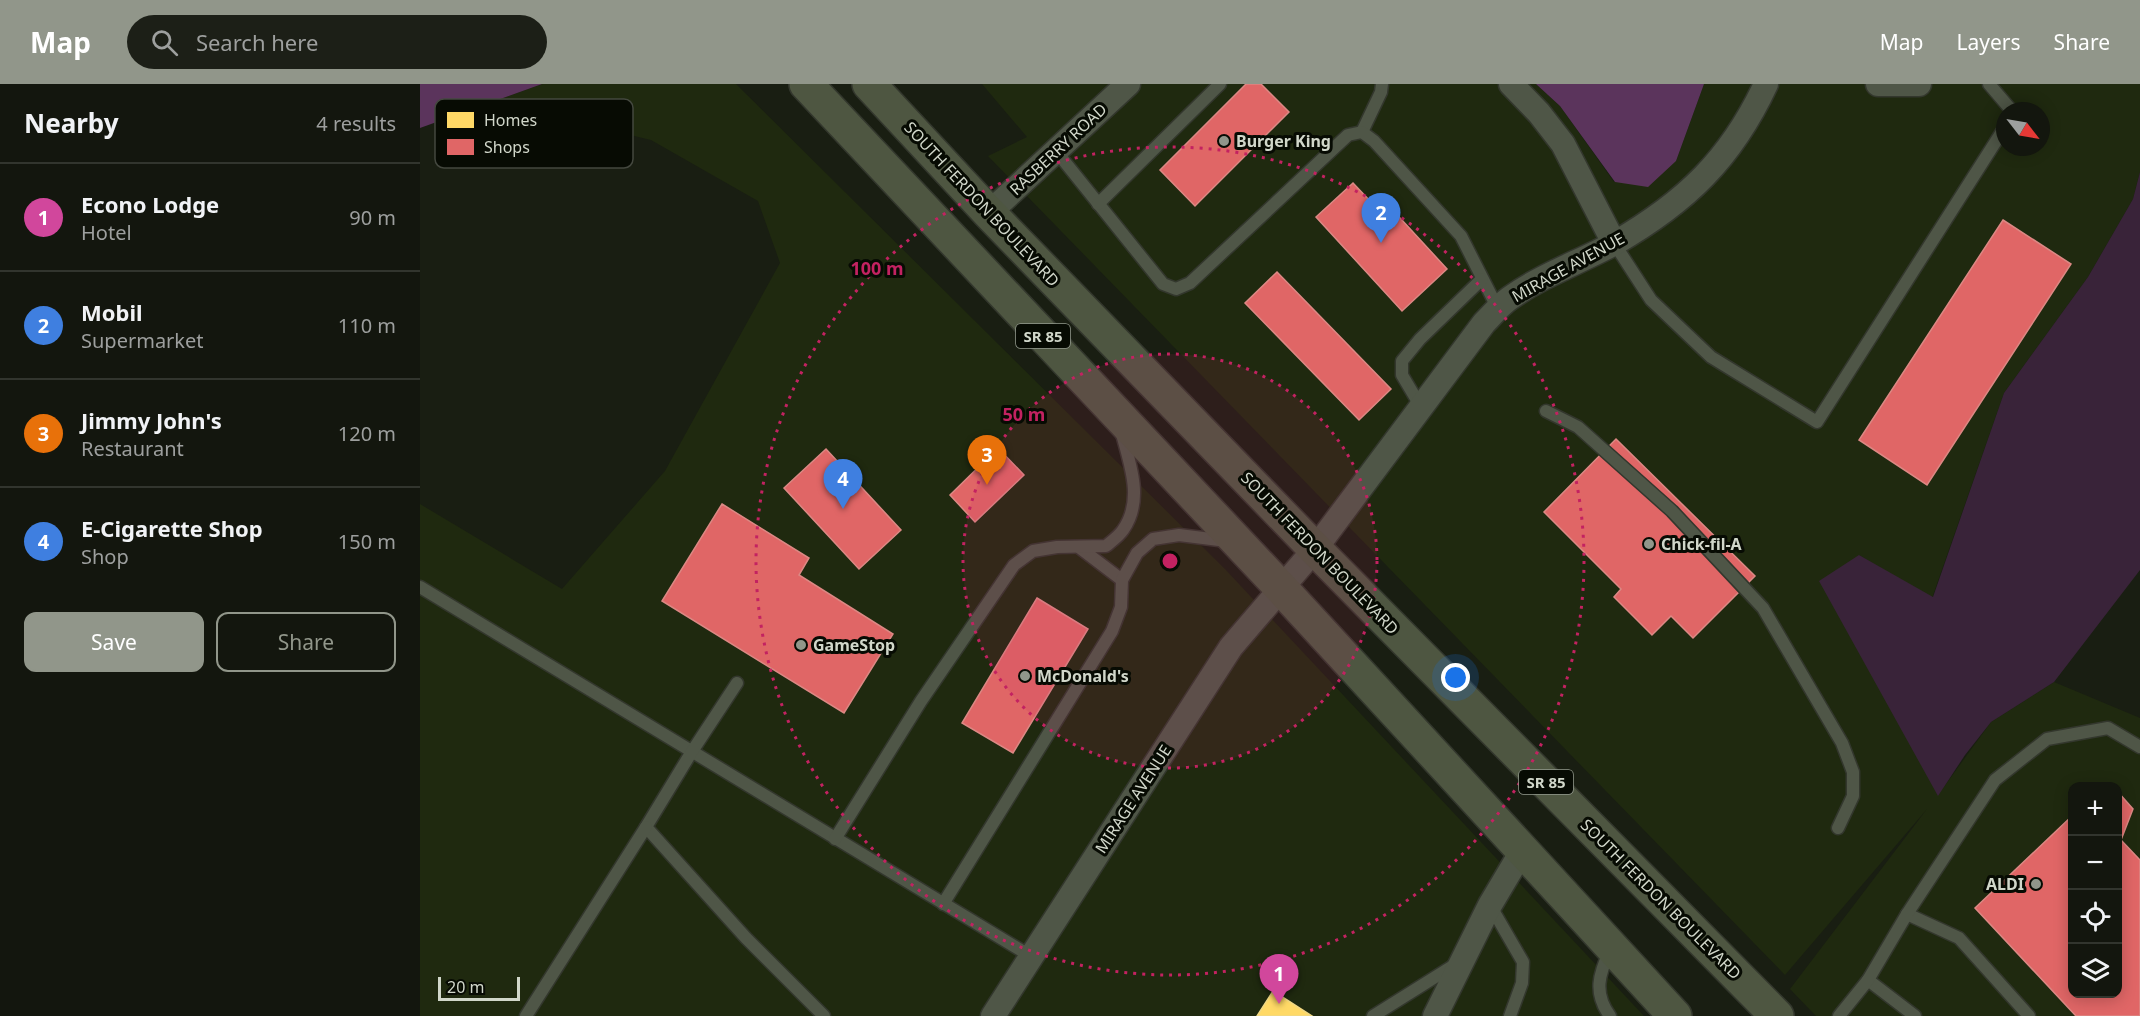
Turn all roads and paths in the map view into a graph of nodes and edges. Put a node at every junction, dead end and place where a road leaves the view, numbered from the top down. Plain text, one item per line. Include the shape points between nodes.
1 (806, 84) edge
2 (869, 84) edge
3 (1128, 84) edge
4 (1221, 84) edge
5 (1382, 84) edge
6 (1511, 84) edge
7 (1766, 84) edge
8 (1878, 84) edge
9 (1919, 84) edge
10 (1989, 84) edge
11 (2004, 102) edge
12 (1362, 132) junction
13 (1996, 141) edge
14 (1056, 152) junction
15 (1098, 204) junction
16 (989, 213) junction
17 (1614, 243) junction
18 (1482, 279) junction
19 (1498, 309) junction
20 (1421, 407) junction
21 (1546, 411) dead end
22 (1118, 415) junction
23 (1236, 542) junction
24 (1080, 548) junction
25 (1315, 549) junction
26 (1122, 580) junction
27 (420, 587) edge
28 (1281, 588) junction
29 (737, 683) dead end
30 (2140, 747) edge
31 (691, 753) junction
32 (646, 827) junction
33 (1838, 828) dead end
34 (835, 839) junction
35 (1522, 851) junction
36 (943, 903) junction
37 (1490, 905) junction
38 (1907, 914) junction
39 (1611, 947) junction
40 (1032, 957) junction
41 (1464, 960) junction
42 (1868, 980) junction
43 (1373, 1015) edge
44 (526, 1016) edge
45 (824, 1016) edge
46 (993, 1016) edge
47 (1435, 1016) edge
48 (1510, 1016) edge
49 (1610, 1016) edge
50 (1675, 1016) edge
51 (1777, 1016) edge
52 (1839, 1016) edge
53 (1915, 1016) edge
54 (2029, 1016) edge

1 - 22 main road, SR 85
2 - 16 main road, SOUTH FERDON BOULEVARD / SR 85
3 - 14 street, RASBERRY ROAD
4 - 15 lane
5 - 12 lane
6 - 17 street via 1563,144
7 - 17 street, MIRAGE AVENUE via 1738,135 1710,172 1675,204
8 - 9 street
10 - 11 lane
12 - 15 lane via 1348,135 1190,283 1176,289 1163,284
12 - 18 lane via 1461,237
13 - 17 lane via 1817,422 1711,357 1651,300
14 - 15 lane
14 - 16 street, RASBERRY ROAD
16 - 25 main road, SOUTH FERDON BOULEVARD / SR 85
17 - 19 street, MIRAGE AVENUE via 1528,286
18 - 19 lane
18 - 20 lane via 1402,361 1402,375
19 - 20 street, MIRAGE AVENUE
20 - 25 street, MIRAGE AVENUE
21 - 33 lane via 1578,426 1672,511 1763,609 1842,743 1853,772 1853,796
22 - 23 main road, SR 85
22 - 24 lane via 1133,477 1135,504 1123,529 1106,546
23 - 26 lane via 1179,535 1153,539 1137,553
23 - 28 main road, SR 85
24 - 26 lane
24 - 34 lane via 1033,551 1014,565 921,701
25 - 28 street, MIRAGE AVENUE
25 - 51 main road, SOUTH FERDON BOULEVARD / SR 85
26 - 36 lane via 1121,608 1112,631
27 - 31 lane
28 - 35 main road, SR 85
28 - 40 street, MIRAGE AVENUE via 1231,647
29 - 31 lane
30 - 38 lane via 2108,728 2047,739 1995,780
31 - 32 lane
31 - 34 lane
32 - 44 lane
32 - 45 lane via 746,938
34 - 36 lane
35 - 37 street
35 - 39 main road, SR 85
36 - 40 lane
37 - 41 street
37 - 48 lane via 1523,962 1522,983
38 - 42 lane
38 - 54 lane via 1959,938
39 - 49 lane via 1598,988
39 - 50 main road, SR 85
40 - 46 street, MIRAGE AVENUE
41 - 43 lane
41 - 47 street
42 - 52 lane
42 - 53 lane

